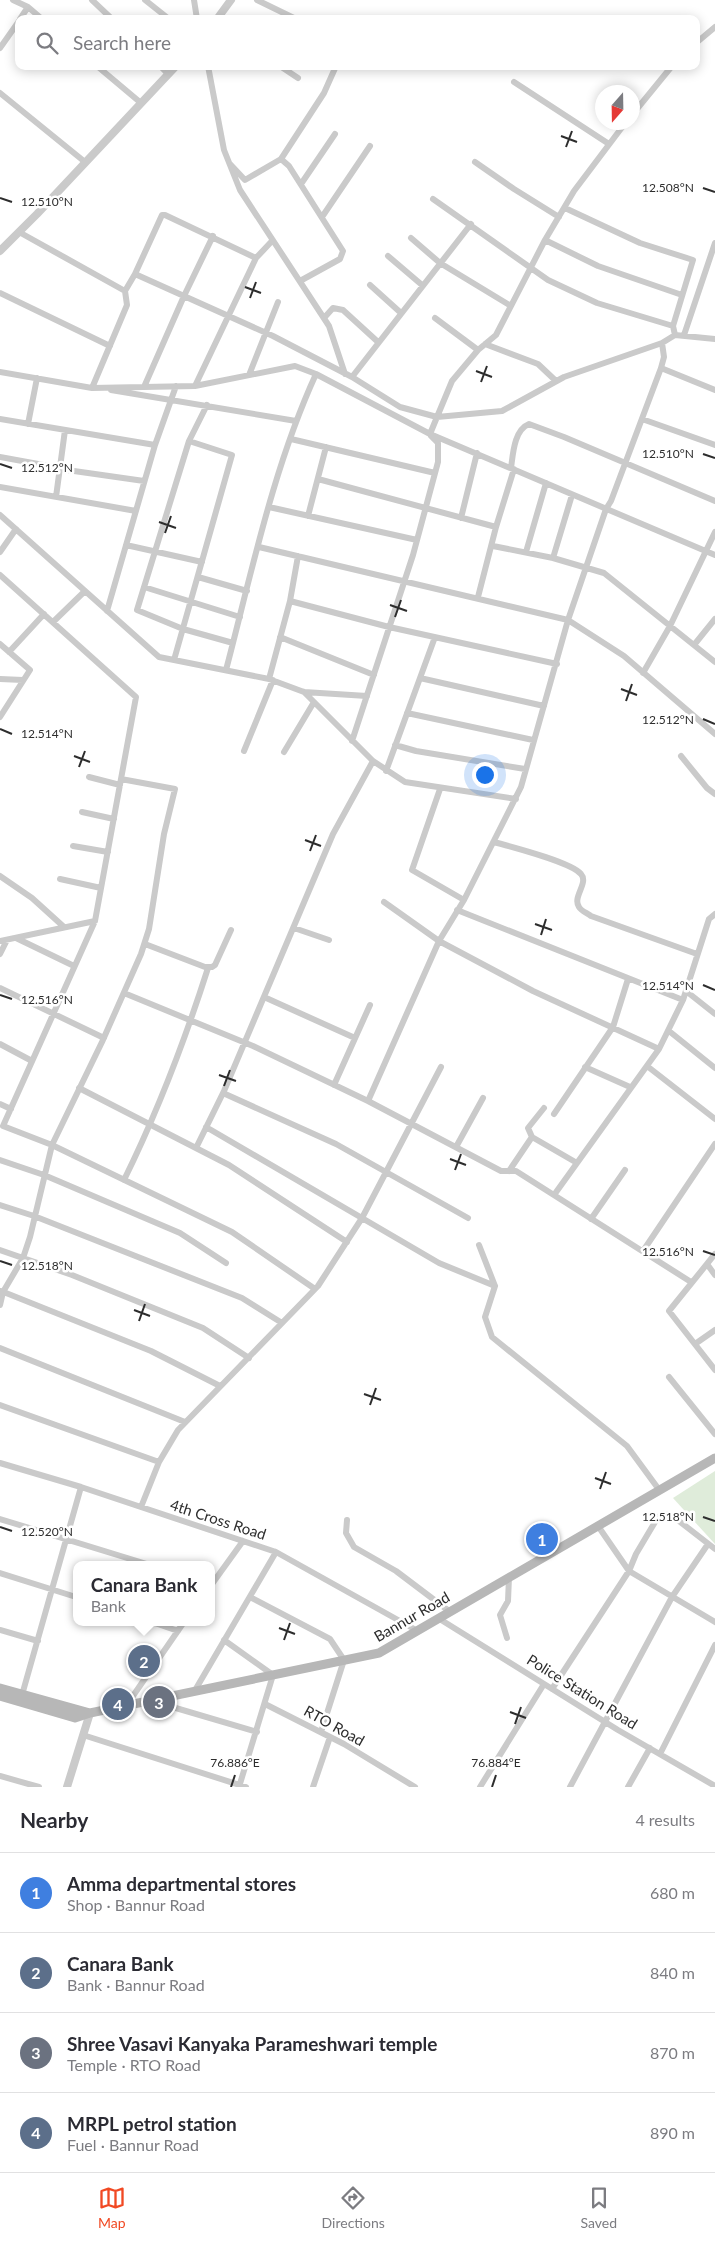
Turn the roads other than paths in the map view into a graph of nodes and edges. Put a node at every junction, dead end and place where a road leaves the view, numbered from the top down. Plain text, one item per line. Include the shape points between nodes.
1 (12, 0) edge
2 (92, 0) edge
3 (145, 0) edge
4 (194, 0) edge
5 (231, 0) edge
6 (257, 0) edge
7 (28, 7) junction
8 (22, 15) edge
9 (37, 15) edge
10 (108, 15) edge
11 (164, 15) edge
12 (196, 15) edge
13 (220, 15) edge
14 (288, 15) edge
15 (15, 26) edge
16 (715, 27) edge
17 (700, 40) edge
18 (1, 45) edge
19 (102, 70) edge
20 (164, 70) edge
21 (172, 70) edge
22 (209, 70) edge
23 (286, 70) edge
24 (334, 70) edge
25 (669, 70) edge
26 (168, 74) junction
27 (298, 78) dead end
28 (514, 82) dead end
29 (0, 93) edge
30 (141, 103) junction
31 (640, 105) edge
32 (620, 130) edge
33 (335, 134) dead end
34 (609, 144) junction
35 (370, 146) dead end
36 (281, 159) junction
37 (228, 161) junction
38 (84, 162) junction
39 (475, 162) dead end
40 (301, 184) junction
41 (433, 199) dead end
42 (565, 208) junction
43 (322, 217) junction
44 (559, 217) junction
45 (471, 224) junction
46 (19, 232) junction
47 (213, 236) junction
48 (411, 238) dead end
49 (545, 240) junction
50 (272, 241) junction
51 (715, 243) edge
52 (0, 251) edge
53 (388, 256) dead end
54 (256, 258) junction
55 (440, 263) junction
56 (530, 269) junction
57 (135, 274) junction
58 (300, 281) junction
59 (370, 285) dead end
60 (422, 285) junction
61 (125, 291) junction
62 (0, 293) edge
63 (682, 295) junction
64 (184, 296) junction
65 (278, 302) dead end
66 (511, 306) junction
67 (401, 313) junction
68 (227, 316) junction
69 (324, 318) junction
70 (435, 318) dead end
71 (673, 326) junction
72 (265, 333) junction
73 (675, 335) junction
74 (684, 335) junction
75 (715, 339) edge
76 (378, 342) junction
77 (662, 343) junction
78 (485, 344) junction
79 (110, 346) junction
80 (478, 350) junction
81 (661, 368) junction
82 (0, 372) edge
83 (316, 374) junction
84 (249, 375) junction
85 (349, 375) junction
86 (37, 378) junction
87 (556, 381) junction
88 (144, 386) junction
89 (176, 386) junction
90 (195, 386) junction
91 (92, 388) junction
92 (715, 390) edge
93 (171, 400) junction
94 (206, 406) junction
95 (437, 417) junction
96 (0, 419) edge
97 (642, 419) junction
98 (296, 421) junction
99 (28, 424) junction
100 (65, 430) junction
101 (430, 434) junction
102 (291, 439) junction
103 (189, 441) junction
104 (155, 445) junction
105 (715, 445) edge
106 (326, 447) junction
107 (477, 453) junction
108 (0, 457) edge
109 (626, 463) junction
110 (60, 468) junction
111 (512, 468) junction
112 (435, 473) junction
113 (318, 479) junction
114 (144, 481) junction
115 (546, 483) junction
116 (0, 487) edge
117 (572, 494) junction
118 (56, 497) junction
119 (715, 501) edge
120 (426, 506) junction
121 (269, 507) junction
122 (606, 509) junction
123 (136, 511) junction
124 (0, 514) edge
125 (308, 516) junction
126 (461, 518) junction
127 (496, 527) junction
128 (16, 529) junction
129 (715, 532) edge
130 (417, 540) junction
131 (126, 545) junction
132 (259, 546) junction
133 (492, 546) junction
134 (0, 552) edge
135 (155, 552) junction
136 (526, 552) junction
137 (706, 552) junction
138 (715, 555) edge
139 (298, 556) junction
140 (552, 558) junction
141 (202, 562) junction
142 (587, 567) junction
143 (0, 575) edge
144 (198, 576) junction
145 (404, 580) junction
146 (144, 587) junction
147 (85, 591) junction
148 (247, 591) junction
149 (478, 597) junction
150 (290, 601) junction
151 (190, 603) junction
152 (107, 611) junction
153 (44, 614) junction
154 (240, 617) junction
155 (715, 619) edge
156 (568, 620) junction
157 (53, 622) junction
158 (670, 626) junction
159 (389, 627) junction
160 (183, 629) junction
161 (280, 637) junction
162 (435, 637) junction
163 (233, 642) junction
164 (0, 644) edge
165 (694, 645) junction
166 (9, 652) junction
167 (174, 660) junction
168 (715, 662) edge
169 (557, 664) junction
170 (226, 670) junction
171 (643, 673) junction
172 (374, 675) junction
173 (420, 678) junction
174 (0, 679) edge
175 (23, 680) junction
176 (271, 680) junction
177 (304, 692) junction
178 (368, 696) junction
179 (314, 702) junction
180 (544, 706) junction
181 (407, 713) junction
182 (0, 716) edge
183 (715, 734) edge
184 (533, 740) junction
185 (352, 741) junction
186 (395, 745) junction
187 (244, 750) dead end
188 (284, 752) dead end
189 (681, 756) dead end
190 (372, 761) junction
191 (525, 769) junction
192 (386, 771) junction
193 (89, 777) dead end
194 (120, 782) junction
195 (440, 789) junction
196 (715, 794) edge
197 (516, 799) junction
198 (82, 812) dead end
199 (114, 819) junction
200 (494, 842) junction
201 (73, 846) dead end
202 (108, 852) junction
203 (0, 876) edge
204 (60, 879) dead end
205 (101, 888) junction
206 (464, 900) junction
207 (384, 902) dead end
208 (457, 910) junction
209 (715, 914) edge
210 (95, 921) junction
211 (64, 927) junction
212 (294, 928) junction
213 (231, 930) dead end
214 (16, 938) junction
215 (329, 940) dead end
216 (3, 941) edge
217 (439, 941) junction
218 (145, 944) junction
219 (0, 954) edge
220 (697, 954) junction
221 (74, 966) junction
222 (208, 968) junction
223 (628, 979) junction
224 (0, 988) edge
225 (686, 991) junction
226 (124, 993) junction
227 (264, 997) junction
228 (683, 1000) junction
229 (370, 1005) dead end
230 (53, 1013) junction
231 (715, 1014) edge
232 (191, 1020) junction
233 (613, 1027) junction
234 (669, 1031) junction
235 (104, 1038) junction
236 (355, 1038) junction
237 (245, 1043) junction
238 (0, 1044) edge
239 (659, 1049) junction
240 (32, 1061) junction
241 (647, 1066) junction
242 (441, 1067) dead end
243 (585, 1067) junction
244 (715, 1068) edge
245 (334, 1085) junction
246 (630, 1087) junction
247 (79, 1088) junction
248 (223, 1093) junction
249 (483, 1098) dead end
250 (368, 1101) junction
251 (0, 1104) edge
252 (544, 1108) dead end
253 (11, 1109) junction
254 (554, 1114) dead end
255 (715, 1119) edge
256 (412, 1124) junction
257 (151, 1125) junction
258 (206, 1127) junction
259 (532, 1137) junction
260 (715, 1144) edge
261 (52, 1145) junction
262 (456, 1147) junction
263 (196, 1148) junction
264 (0, 1160) edge
265 (577, 1163) junction
266 (625, 1170) dead end
267 (509, 1171) junction
268 (386, 1173) junction
269 (44, 1175) junction
270 (124, 1180) junction
271 (554, 1195) junction
272 (0, 1206) edge
273 (34, 1216) junction
274 (362, 1218) junction
275 (468, 1218) dead end
276 (591, 1218) junction
277 (347, 1242) junction
278 (479, 1245) dead end
279 (0, 1250) edge
280 (643, 1251) junction
281 (715, 1254) edge
282 (23, 1258) junction
283 (226, 1263) dead end
284 (707, 1264) junction
285 (715, 1275) edge
286 (692, 1282) junction
287 (495, 1286) junction
288 (315, 1289) junction
289 (2, 1291) edge
290 (0, 1305) edge
291 (282, 1323) junction
292 (715, 1330) edge
293 (695, 1344) junction
294 (0, 1348) edge
295 (249, 1358) junction
296 (715, 1370) edge
297 (669, 1377) dead end
298 (220, 1386) junction
299 (0, 1405) edge
300 (185, 1422) junction
301 (715, 1434) edge
302 (715, 1458) edge
303 (159, 1462) junction
304 (0, 1463) edge
305 (81, 1487) junction
306 (660, 1491) junction
307 (141, 1507) junction
308 (0, 1518) edge
309 (347, 1520) dead end
310 (598, 1526) junction
311 (67, 1538) junction
312 (243, 1541) junction
313 (708, 1544) junction
314 (715, 1549) edge
315 (276, 1552) junction
316 (138, 1561) edge
317 (628, 1571) junction
318 (0, 1573) edge
319 (509, 1577) junction
320 (215, 1580) edge
321 (52, 1588) junction
322 (73, 1596) edge
323 (250, 1596) junction
324 (672, 1598) junction
325 (449, 1611) junction
326 (438, 1618) junction
327 (715, 1622) edge
328 (164, 1626) edge
329 (181, 1626) edge
330 (0, 1630) edge
331 (416, 1630) junction
332 (178, 1631) junction
333 (507, 1638) dead end
334 (224, 1640) junction
335 (38, 1642) junction
336 (715, 1645) edge
337 (344, 1660) junction
338 (273, 1675) junction
339 (544, 1684) junction
340 (0, 1688) edge
341 (552, 1689) junction
342 (194, 1692) junction
343 (22, 1695) junction
344 (0, 1696) edge
345 (152, 1701) junction
346 (265, 1704) junction
347 (126, 1706) junction
348 (90, 1713) junction
349 (605, 1721) junction
350 (257, 1732) junction
351 (321, 1732) junction
352 (84, 1735) junction
353 (330, 1737) junction
354 (650, 1748) junction
355 (660, 1754) junction
356 (0, 1776) edge
357 (241, 1786) edge
358 (715, 1786) edge
359 (39, 1787) edge
360 (67, 1787) edge
361 (313, 1787) edge
362 (414, 1787) edge
363 (480, 1787) edge
364 (570, 1787) edge
365 (628, 1787) edge

1 - 7 street
2 - 10 street
3 - 11 street
4 - 12 street
5 - 13 street
6 - 14 street
7 - 8 street
7 - 9 street
15 - 18 street
16 - 17 street
19 - 30 street
20 - 26 street
21 - 26 street
22 - 37 street
23 - 27 street
24 - 36 street via 324,93
25 - 31 street
26 - 30 street
28 - 34 street
29 - 38 street
30 - 38 street
32 - 34 street
33 - 40 street
34 - 42 street
35 - 43 street
36 - 37 street via 245,180
36 - 40 street via 290,166
37 - 50 street via 240,190
38 - 46 street
39 - 44 street
40 - 43 street
41 - 45 street
42 - 44 street
42 - 63 street via 640,243 693,260
43 - 58 street via 343,251 340,259
44 - 49 street
45 - 55 street
45 - 56 street
46 - 52 street
46 - 61 street
47 - 54 street
47 - 57 street via 163,215
47 - 64 street
48 - 55 street
49 - 56 street
49 - 63 street via 598,266
50 - 54 street
50 - 58 street
51 - 74 street
53 - 60 street
54 - 68 street
55 - 60 street
55 - 66 street
56 - 66 street
56 - 71 street via 582,297
57 - 61 street
57 - 64 street
58 - 69 street
59 - 67 street
60 - 67 street
61 - 79 street via 127,305
62 - 79 street
63 - 71 street
64 - 68 street
64 - 88 street
65 - 72 street
66 - 78 street via 496,335
67 - 76 street
68 - 72 street
68 - 90 street
69 - 76 street via 333,308 343,310
69 - 85 street
70 - 80 street
71 - 73 street
72 - 84 street
72 - 85 street
73 - 74 street
73 - 77 street
74 - 75 street
76 - 85 street
77 - 81 street via 664,357
77 - 87 street
78 - 80 street
78 - 87 street via 538,364
79 - 91 street
80 - 95 street via 452,381
81 - 92 street
81 - 97 street
82 - 86 street
83 - 84 street via 295,366
83 - 98 street
83 - 101 street
84 - 90 street
85 - 95 street via 400,407
86 - 91 street
86 - 99 street
87 - 95 street via 502,410
88 - 89 street
88 - 91 street
89 - 90 street
89 - 93 street
91 - 93 street
93 - 94 street
93 - 104 street
94 - 98 street
94 - 103 street
95 - 101 street
96 - 99 street
97 - 105 street
97 - 109 street
98 - 102 street
99 - 100 street
100 - 104 street
100 - 110 street
101 - 107 street
101 - 112 street via 438,443
102 - 106 street
102 - 121 street
103 - 135 street
103 - 141 street via 232,455
104 - 114 street
106 - 112 street
106 - 113 street
107 - 111 street
107 - 126 street
108 - 110 street
109 - 111 street via 529,424 524,426 515,443
109 - 119 street
109 - 122 street
110 - 114 street
110 - 118 street
111 - 115 street
111 - 127 street
112 - 120 street
113 - 120 street
113 - 125 street
114 - 123 street
115 - 117 street
115 - 136 street
116 - 118 street
117 - 122 street
117 - 140 street
118 - 123 street
120 - 126 street
120 - 130 street
121 - 125 street
121 - 132 street
122 - 137 street
122 - 142 street
123 - 131 street
124 - 128 street
125 - 130 street
126 - 127 street
127 - 133 street
128 - 134 street
128 - 147 street
129 - 137 street
130 - 145 street
131 - 135 street
131 - 152 street
132 - 139 street
132 - 148 street
133 - 136 street
133 - 149 street
135 - 141 street
135 - 146 street
136 - 140 street
137 - 138 street
137 - 158 street
139 - 145 street
139 - 150 street
140 - 142 street
141 - 144 street
142 - 156 street
142 - 158 street via 604,573
143 - 153 street
144 - 148 street
144 - 151 street
145 - 149 street
145 - 159 street
146 - 151 street
146 - 160 street via 137,610
147 - 152 street
147 - 157 street
148 - 154 street
149 - 156 street
150 - 159 street
150 - 161 street
151 - 154 street
151 - 160 street
152 - 167 street via 159,657
153 - 157 street
153 - 166 street
154 - 163 street
155 - 165 street
156 - 169 street
156 - 171 street via 624,656
157 - 194 street via 136,697
158 - 165 street
158 - 171 street
159 - 162 street
159 - 172 street
160 - 163 street
160 - 167 street
161 - 172 street
161 - 176 street
162 - 169 street
162 - 173 street
163 - 170 street
164 - 166 street
165 - 168 street
166 - 175 street via 30,670
167 - 170 street
169 - 180 street
170 - 176 street
171 - 183 street
172 - 178 street
173 - 180 street
173 - 181 street
174 - 175 street
175 - 182 street
176 - 177 street
176 - 187 street
177 - 178 street
177 - 179 street
178 - 185 street
179 - 185 street
179 - 188 street
180 - 184 street
181 - 184 street
181 - 186 street
184 - 191 street
185 - 190 street
186 - 191 street
186 - 192 street
189 - 196 street
190 - 192 street
190 - 212 street via 333,834
191 - 197 street
192 - 195 street via 405,782
193 - 194 street
194 - 199 street
194 - 218 street via 175,789
195 - 197 street
195 - 206 street via 412,870
197 - 200 street
198 - 199 street
199 - 202 street
200 - 206 street
200 - 220 street via 568,865 581,873 577,904 591,916
201 - 202 street
202 - 205 street
203 - 211 street via 32,898
204 - 205 street
205 - 210 street
206 - 208 street
207 - 217 street
208 - 217 street
208 - 223 street
209 - 220 street via 709,918
210 - 211 street
210 - 221 street
211 - 214 street
212 - 215 street
212 - 227 street
213 - 222 street via 215,964
214 - 216 street
214 - 221 street
216 - 219 street
217 - 233 street via 533,991
217 - 250 street
218 - 222 street
218 - 226 street
220 - 225 street
221 - 230 street
222 - 232 street
223 - 228 street
223 - 233 street
224 - 230 street
225 - 228 street
225 - 231 street
226 - 232 street
226 - 235 street
227 - 236 street
227 - 237 street
228 - 234 street
229 - 236 street
230 - 235 street
230 - 240 street
232 - 237 street
232 - 257 street
233 - 239 street
233 - 243 street
234 - 239 street
234 - 244 street
235 - 247 street
236 - 245 street
237 - 245 street
237 - 248 street
238 - 240 street
239 - 241 street
240 - 253 street
241 - 246 street
241 - 255 street
242 - 256 street
243 - 246 street
243 - 254 street
245 - 250 street
246 - 265 street
247 - 257 street
247 - 261 street
248 - 258 street
248 - 268 street via 336,1144
249 - 262 street
250 - 256 street
251 - 253 street
252 - 259 street via 528,1128
253 - 261 street via 4,1126
256 - 262 street
256 - 268 street
257 - 263 street
257 - 270 street
258 - 263 street
258 - 274 street
259 - 265 street
259 - 267 street
260 - 280 street
261 - 269 street
261 - 270 street
262 - 267 street
263 - 277 street via 229,1165
264 - 269 street
265 - 271 street
266 - 276 street
267 - 271 street via 516,1171
268 - 274 street
268 - 275 street
269 - 273 street
269 - 283 street via 180,1233
270 - 288 street via 232,1232
271 - 276 street
272 - 273 street
273 - 282 street
273 - 291 street via 242,1298
274 - 277 street
274 - 287 street via 439,1262
276 - 280 street
277 - 288 street
278 - 287 street
279 - 282 street
280 - 286 street
281 - 284 street
282 - 289 street
282 - 295 street via 203,1328
284 - 285 street
284 - 286 street
286 - 293 street via 669,1311
287 - 306 street via 485,1317 492,1337 627,1446
288 - 291 street
289 - 290 street
289 - 298 street via 151,1351
291 - 295 street
292 - 293 street
293 - 296 street
294 - 300 street
295 - 298 street
297 - 301 street
298 - 300 street
299 - 303 street
300 - 303 street
302 - 306 main road, Bannur Road
303 - 307 street
304 - 305 street, 4th Cross Road
305 - 307 street, 4th Cross Road
305 - 311 street
306 - 310 main road, Bannur Road
307 - 312 street, 4th Cross Road
308 - 311 street
309 - 325 street via 346,1533 354,1547 396,1571
310 - 317 street
310 - 319 main road, Bannur Road
311 - 316 street
311 - 321 street
312 - 315 street, 4th Cross Road
312 - 320 street
313 - 314 street
313 - 317 street via 670,1514 658,1516
313 - 324 street
315 - 323 street
315 - 331 street, 4th Cross Road
317 - 324 street
317 - 341 street
318 - 321 street
319 - 325 main road, Bannur Road
319 - 333 street via 508,1601 500,1615
321 - 322 street
321 - 335 street
323 - 334 street
323 - 337 street via 330,1639
324 - 327 street
324 - 349 street
325 - 326 main road, Bannur Road
326 - 331 main road, Bannur Road
326 - 339 street, Police Station Road
328 - 332 street
329 - 332 street
330 - 335 street
331 - 337 main road, Bannur Road via 379,1653
332 - 347 street
334 - 338 street
334 - 342 street
335 - 343 street
336 - 355 street
337 - 338 main road, Bannur Road
337 - 351 street
338 - 342 main road, Bannur Road
338 - 346 street
339 - 341 street, Police Station Road
339 - 363 street
340 - 343 main road, Bannur Road
341 - 349 street, Police Station Road
342 - 345 main road, Bannur Road
343 - 348 main road, Bannur Road
344 - 348 main road, Bannur Road via 75,1718
345 - 347 main road, Bannur Road
345 - 350 street
346 - 350 street
346 - 351 street, RTO Road
347 - 348 main road, Bannur Road
348 - 352 street
349 - 354 street, Police Station Road
349 - 364 street
350 - 357 street
351 - 353 street, RTO Road
352 - 357 street
352 - 360 street
353 - 361 street
353 - 362 street, RTO Road
354 - 355 street, Police Station Road
354 - 365 street
355 - 358 street, Police Station Road
356 - 359 street

